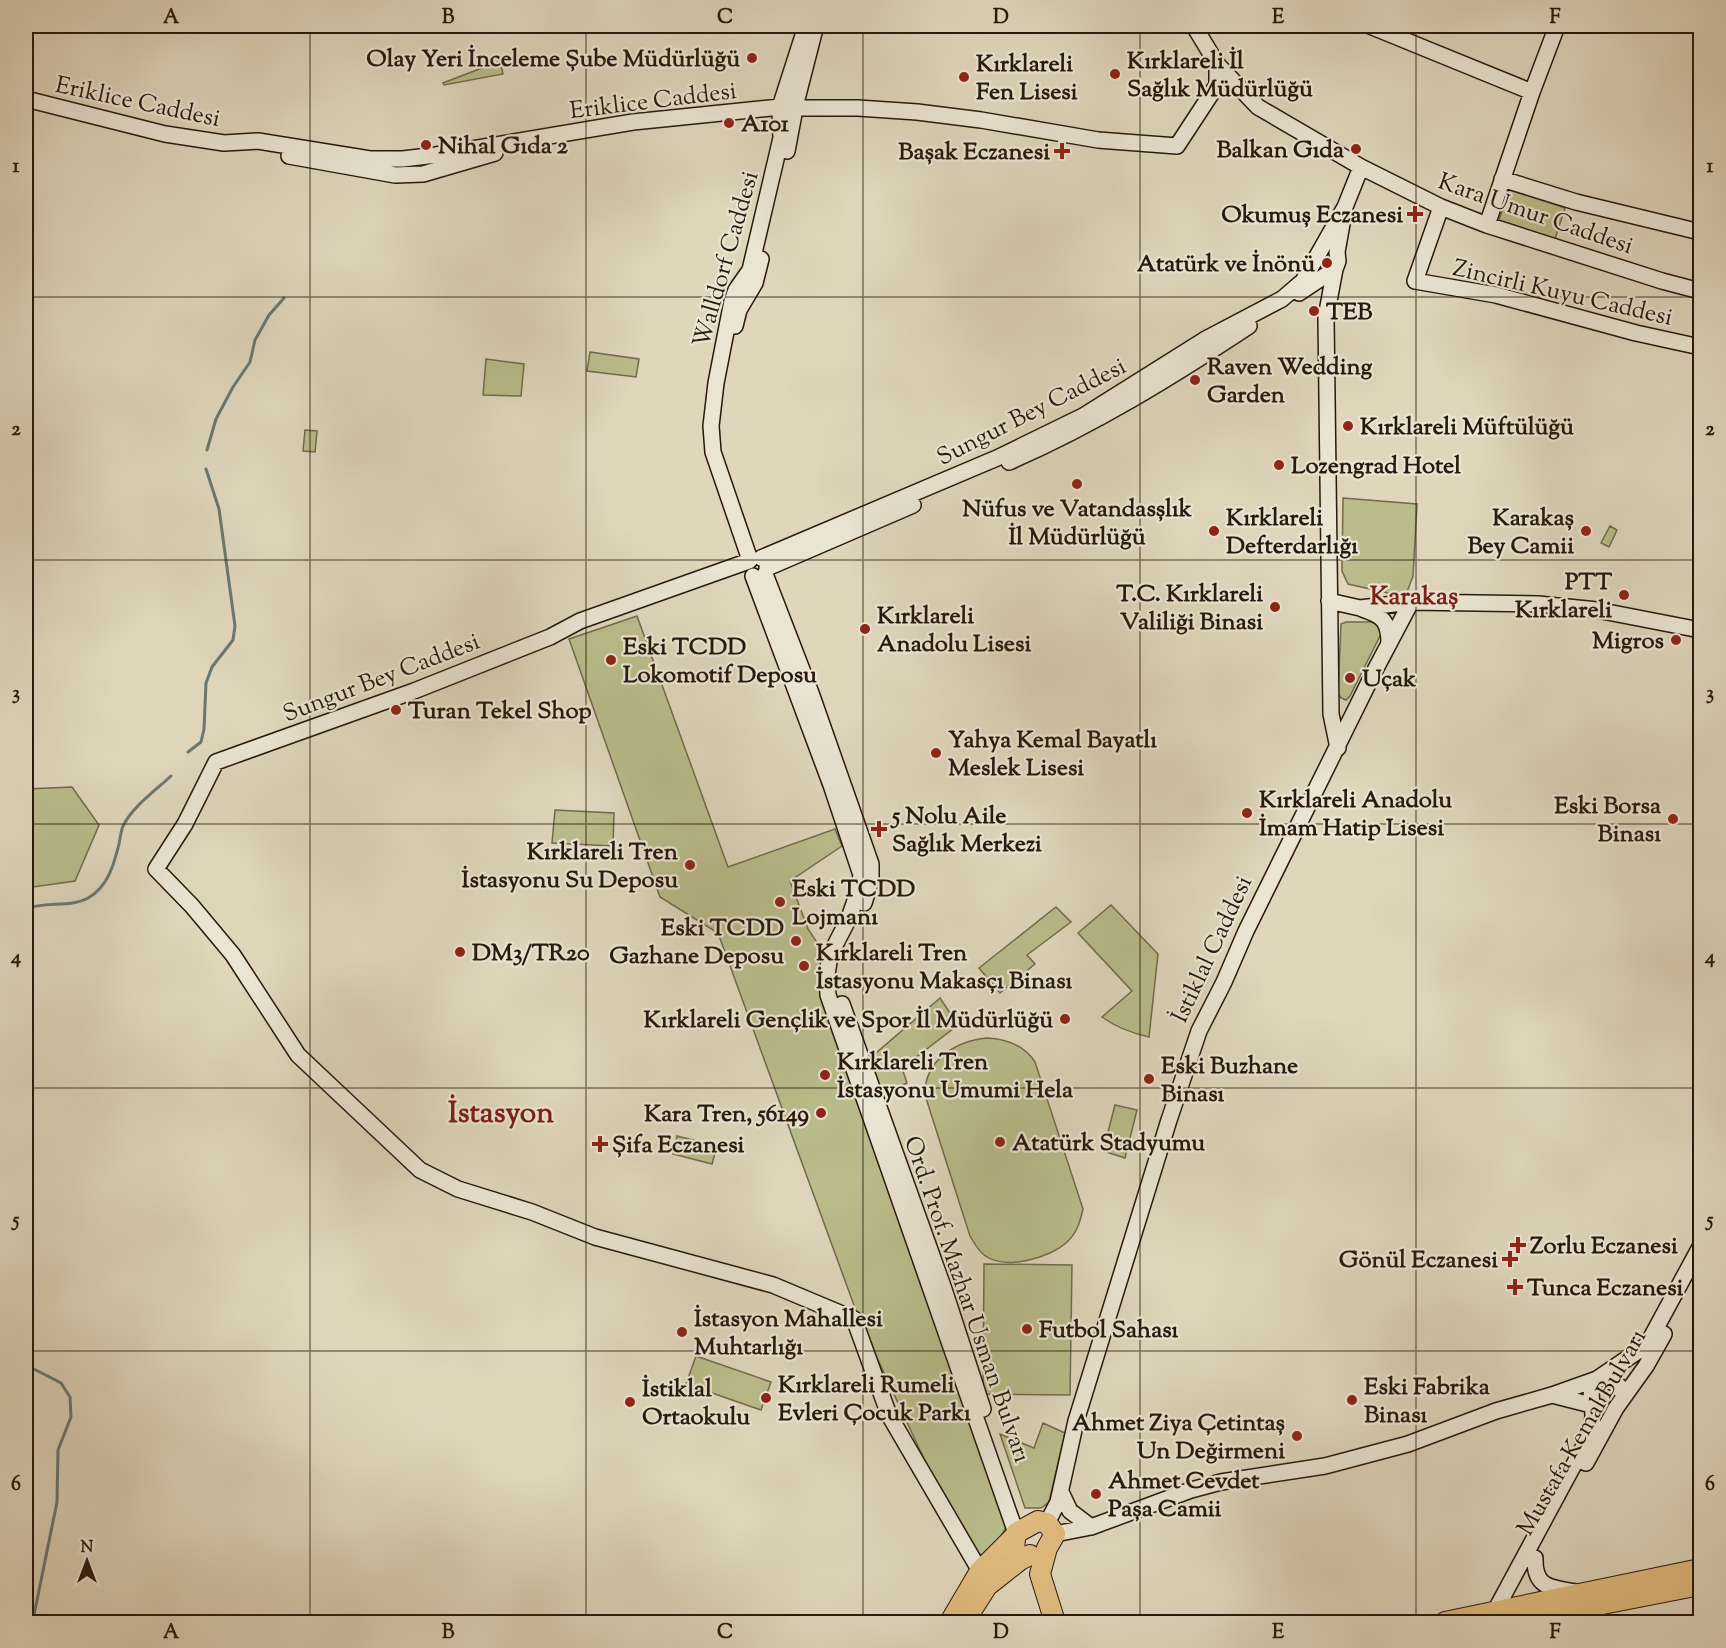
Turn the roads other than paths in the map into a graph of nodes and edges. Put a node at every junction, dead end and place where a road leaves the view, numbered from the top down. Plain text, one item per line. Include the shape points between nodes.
1 (806, 26) edge
2 (816, 26) edge
3 (1194, 26) edge
4 (1370, 26) edge
5 (1557, 26) edge
6 (1393, 31) edge
7 (1217, 64) junction
8 (1532, 92) junction
9 (26, 99) edge
10 (789, 105) junction
11 (532, 140) junction
12 (242, 142) junction
13 (1361, 167) junction
14 (1502, 179) junction
15 (1345, 207) junction
16 (1441, 207) junction
17 (1487, 225) junction
18 (1701, 232) edge
19 (1323, 244) junction
20 (1338, 252) junction
21 (1335, 269) junction
22 (1314, 283) junction
23 (1701, 291) edge
24 (1329, 300) junction
25 (1701, 347) edge
26 (756, 566) junction
27 (1329, 601) junction
28 (1411, 602) junction
29 (1360, 608) junction
30 (1701, 630) edge
31 (1389, 644) junction
32 (1338, 748) junction
33 (866, 878) junction
34 (1701, 1247) edge
35 (1701, 1266) edge
36 (1597, 1379) junction
37 (1552, 1395) junction
38 (1620, 1402) junction
39 (1591, 1405) junction
40 (1061, 1492) junction
41 (1091, 1527) junction
42 (1043, 1533) junction
43 (1534, 1558) junction
44 (1020, 1564) junction
45 (1701, 1569) edge
46 (980, 1571) junction
47 (1701, 1585) edge
48 (1584, 1593) junction
49 (1504, 1618) edge
50 (950, 1623) edge
51 (964, 1623) edge
52 (1046, 1623) edge
53 (1055, 1623) edge
54 (1445, 1623) edge

1 - 10 street
2 - 10 street
3 - 7 street, Kara Umur Caddesi
4 - 6 street
5 - 8 street
6 - 8 street
7 - 10 street, Eriklice Caddesi via 1217,85 1177,146 1108,141 917,112
7 - 13 street, Kara Umur Caddesi via 1258,107
8 - 14 street
9 - 12 street, Eriklice Caddesi via 165,134
10 - 11 street, Eriklice Caddesi via 633,122
10 - 26 street, Walldorf Caddesi via 773,214 756,283 739,310 718,417 720,447
11 - 12 street, Eriklice Caddesi via 403,159 370,159 258,141
11 - 12 street, Eriklice Caddesi via 423,174 395,175 248,148
13 - 15 street
13 - 16 street, Kara Umur Caddesi
14 - 17 street
14 - 18 street via 1576,202
15 - 19 street, Sungur Bey Caddesi
15 - 20 street
16 - 17 street, Kara Umur Caddesi
16 - 25 street, Zincirli Kuyu Caddesi via 1415,281 1496,295
17 - 23 street, Kara Umur Caddesi
19 - 20 street
19 - 26 street, Sungur Bey Caddesi via 1303,281 1282,299 1204,340 1083,416
20 - 21 street
21 - 22 street, Sungur Bey Caddesi
21 - 24 street
22 - 24 street
22 - 26 street, Sungur Bey Caddesi via 1099,419 880,520
24 - 27 street
26 - 33 street, Walldorf Caddesi
26 - 46 street, Sungur Bey Caddesi via 580,621 345,717 216,762 185,824 156,869 233,955 298,1055 420,1170 458,1190 532,1212 595,1237 773,1286 856,1326 889,1414
27 - 29 street
27 - 32 street via 1331,714
28 - 29 street
28 - 30 street via 1538,604 1597,610
28 - 31 street, İstiklal Caddesi
29 - 31 street via 1385,622
31 - 32 street, İstiklal Caddesi
32 - 40 street, İstiklal Caddesi via 1194,1045 1076,1421
33 - 42 street, Ord. Prof. Mazhar Usman Bulvarı via 868,893 837,960 837,992 944,1289 1014,1503
33 - 42 street, Ord. Prof. Mazhar Usman Bulvarı via 830,956 826,975 828,995
34 - 36 street, Mustafa Kemal Bulvarı via 1647,1345
35 - 38 street, Mustafa Kemal Bulvarı via 1646,1366
36 - 37 street
36 - 38 street via 1619,1386
36 - 39 street, Mustafa Kemal Bulvarı via 1591,1386
37 - 39 street
37 - 41 street via 1408,1444 1325,1466 1191,1490
38 - 39 street via 1611,1411
38 - 43 street, Mustafa Kemal Bulvarı
39 - 49 street, Mustafa Kemal Bulvarı via 1593,1418 1585,1444
40 - 41 street via 1070,1511
40 - 42 street, İstiklal Caddesi
41 - 42 street
42 - 44 highway
42 - 44 highway via 1014,1546
42 - 46 highway
42 - 53 highway via 1040,1574
43 - 48 street via 1539,1581 1548,1587
43 - 49 street, Mustafa Kemal Bulvarı
44 - 51 highway via 987,1586
44 - 52 highway via 1032,1576
45 - 48 highway
46 - 50 highway
47 - 49 highway
48 - 49 highway
49 - 54 highway

